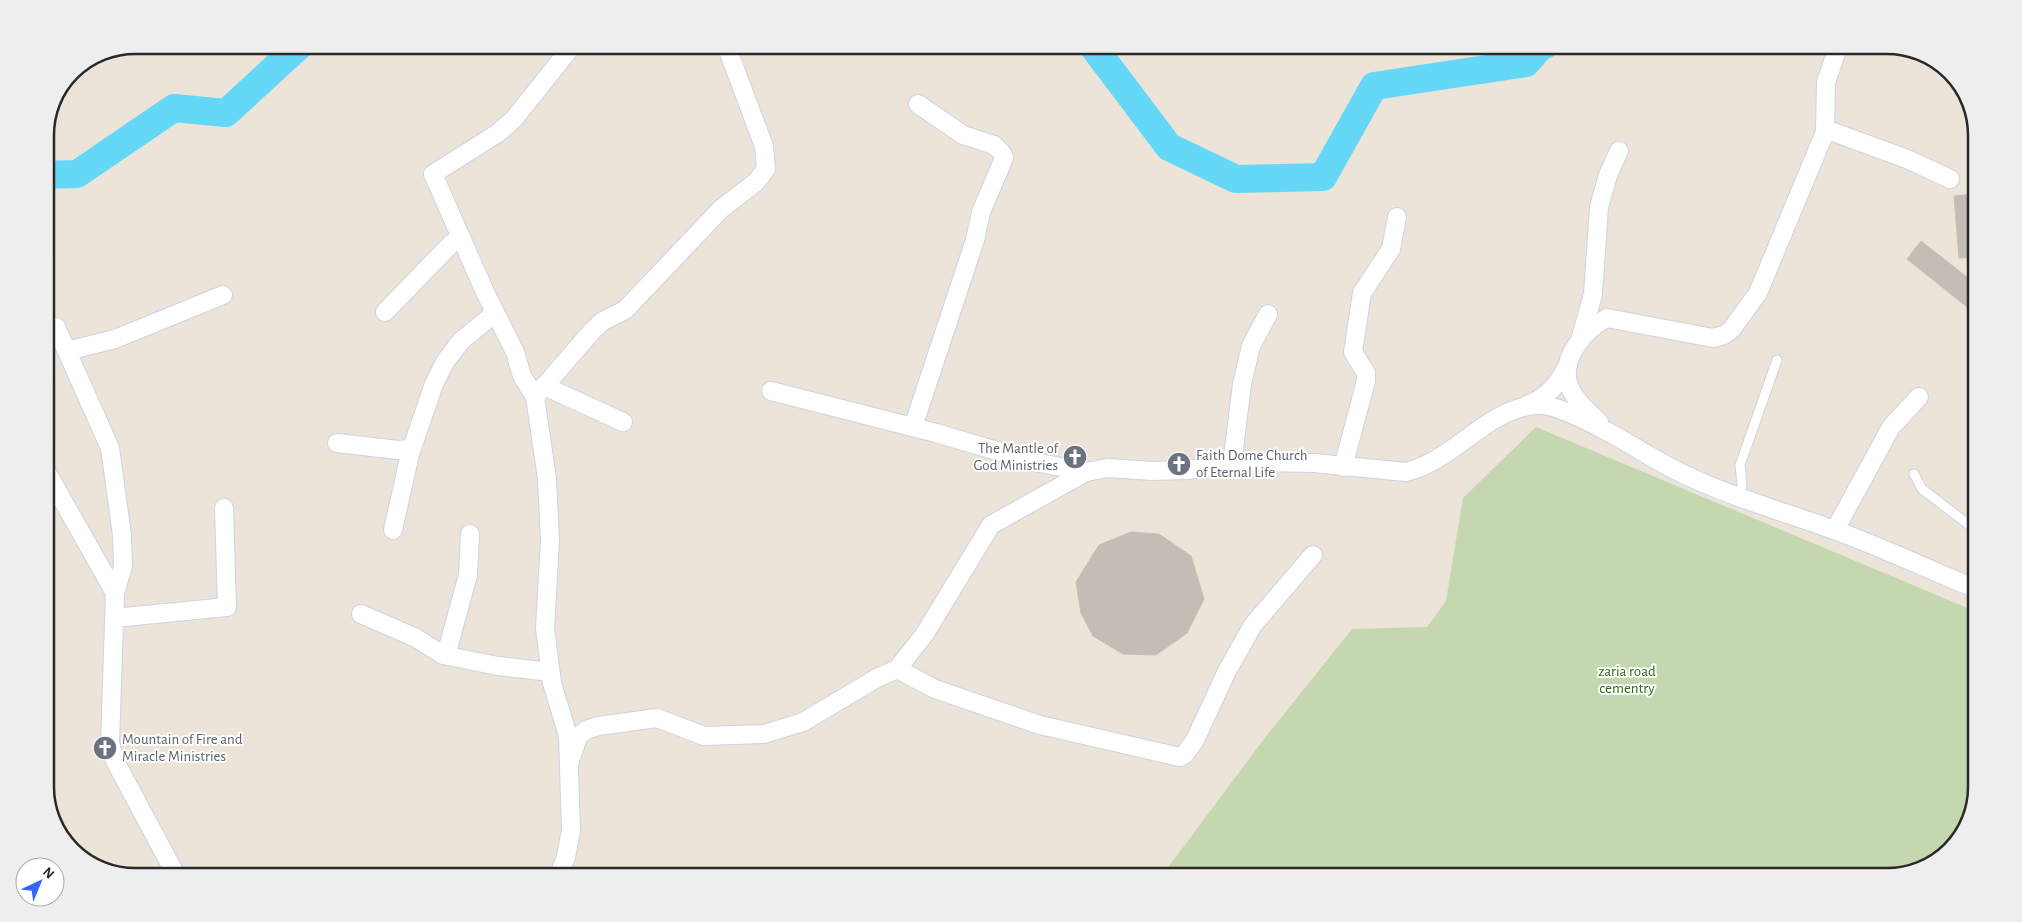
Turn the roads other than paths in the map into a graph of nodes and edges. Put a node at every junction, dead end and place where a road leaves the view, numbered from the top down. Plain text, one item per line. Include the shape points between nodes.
1 (566, 54) edge
2 (729, 54) edge
3 (1836, 54) edge
4 (918, 104) dead end
5 (1825, 128) junction
6 (1619, 151) dead end
7 (1950, 179) dead end
8 (1397, 218) dead end
9 (461, 238) junction
10 (223, 295) dead end
11 (384, 312) dead end
12 (496, 312) junction
13 (1268, 314) dead end
14 (56, 327) dead end
15 (1580, 338) junction
16 (67, 351) junction
17 (1777, 360) dead end
18 (1570, 361) junction
19 (771, 391) dead end
20 (540, 392) junction
21 (1919, 397) dead end
22 (1513, 409) junction
23 (623, 422) dead end
24 (913, 427) junction
25 (1612, 434) junction
26 (337, 443) dead end
27 (412, 449) junction
28 (1232, 465) junction
29 (1343, 467) junction
30 (1086, 472) junction
31 (1914, 474) dead end
32 (54, 485) edge
33 (1740, 497) junction
34 (224, 508) dead end
35 (1968, 524) edge
36 (393, 530) dead end
37 (1835, 530) junction
38 (470, 534) dead end
39 (1313, 555) dead end
40 (1968, 585) edge
41 (115, 593) junction
42 (361, 614) dead end
43 (114, 618) junction
44 (446, 656) junction
45 (897, 669) junction
46 (550, 672) junction
47 (569, 764) junction
48 (172, 868) edge
49 (562, 868) edge

1 - 9 street via 498,134 434,174
2 - 20 street via 764,146 766,168 762,177 720,209 625,310 603,321
3 - 5 street via 1826,82
4 - 24 street via 963,135 994,145 1004,158 981,212 975,240
5 - 7 street
5 - 15 street via 1758,293 1724,336 1706,338 1607,318
6 - 15 street via 1599,208 1593,294
8 - 29 street via 1391,249 1362,293 1353,352 1366,374 1366,381
9 - 11 street via 451,244
9 - 12 street
10 - 16 street via 114,339
12 - 20 street via 515,352 522,376
12 - 27 street via 461,341 445,362
13 - 28 street via 1250,346
14 - 16 street
15 - 18 street
16 - 41 street via 110,448 122,534 122,566
17 - 33 lane via 1740,464
18 - 22 street via 1556,386 1536,402
18 - 25 street via 1570,387 1588,412
19 - 24 street
20 - 23 street
20 - 46 street via 550,541 545,628
21 - 37 street via 1891,427
22 - 25 street via 1537,405 1587,421
22 - 29 street via 1420,469 1406,472
24 - 30 street via 1035,462
25 - 33 street via 1678,474
26 - 27 street
27 - 36 street
28 - 29 street via 1266,462
28 - 30 street via 1152,471 1108,468
30 - 45 street via 991,525 924,635
31 - 35 lane via 1922,489
32 - 41 street
33 - 37 street
34 - 43 street via 227,607
37 - 40 street
38 - 44 street via 468,575
39 - 45 street via 1253,626 1238,649 1195,740 1186,754 1180,757 1040,725 935,689
41 - 43 street
42 - 44 street via 416,638
43 - 48 street via 110,743 115,761
44 - 46 street
45 - 47 street via 803,722 764,734 704,736 657,718 598,726 578,737
46 - 47 street via 568,736
47 - 49 street via 571,830

